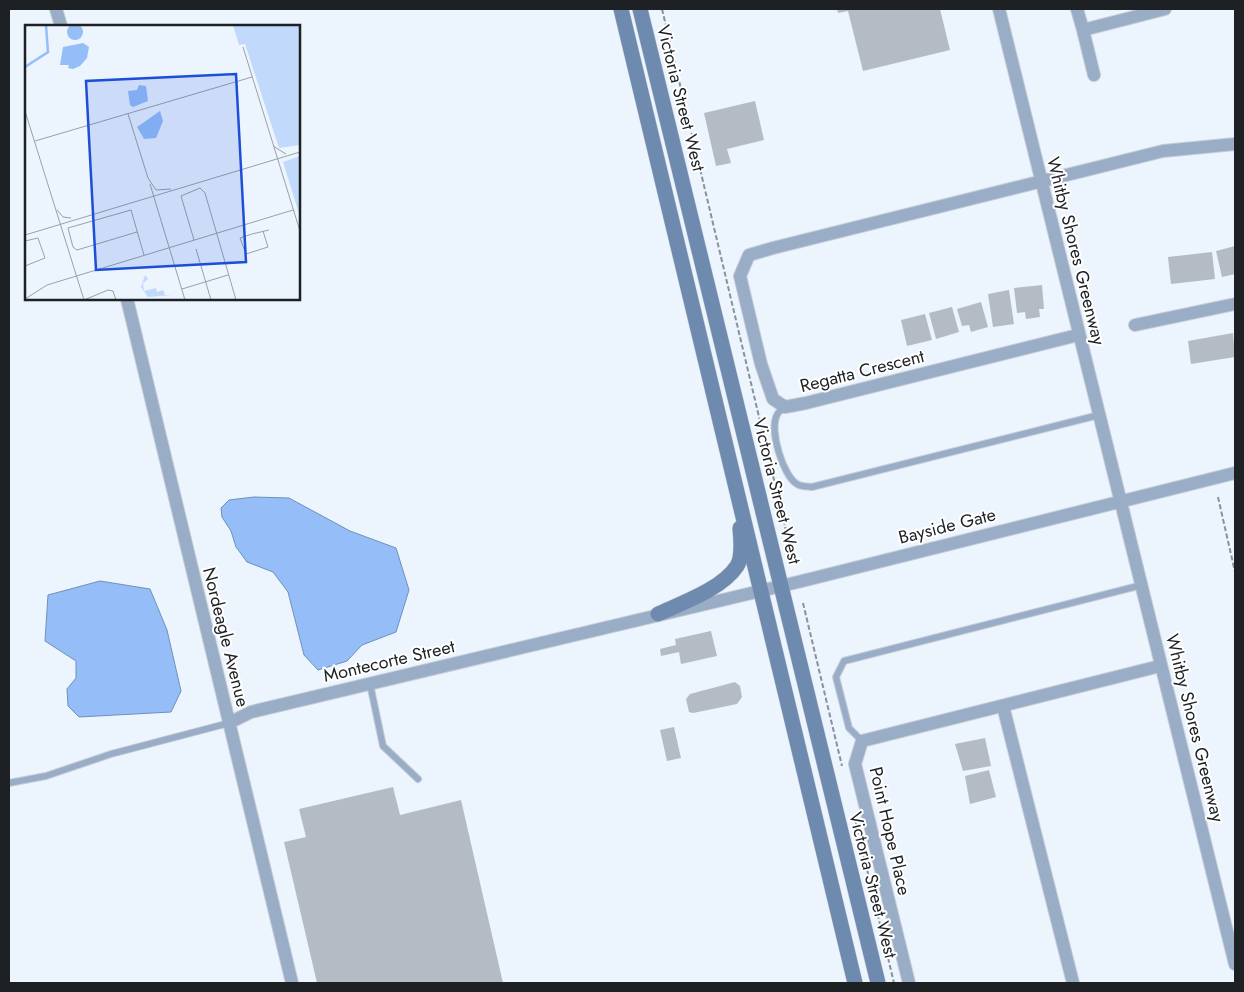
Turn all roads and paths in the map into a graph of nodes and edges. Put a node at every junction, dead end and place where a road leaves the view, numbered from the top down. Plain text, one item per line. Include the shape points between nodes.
1 (56, 9) edge
2 (621, 9) edge
3 (640, 9) edge
4 (662, 9) edge
5 (999, 9) edge
6 (1077, 9) edge
7 (1165, 9) edge
8 (60, 25) edge
9 (1083, 30) junction
10 (1094, 75) dead end
11 (1235, 144) edge
12 (1041, 180) junction
13 (126, 300) edge
14 (1235, 304) edge
15 (1136, 325) dead end
16 (1078, 335) junction
17 (785, 406) junction
18 (1099, 414) junction
19 (733, 469) junction
20 (1235, 472) edge
21 (1218, 497) dead end
22 (1122, 501) junction
23 (794, 564) dead end
24 (1235, 572) edge
25 (781, 585) junction
26 (1142, 585) junction
27 (762, 589) junction
28 (658, 614) junction
29 (1160, 666) junction
30 (370, 684) junction
31 (1004, 706) junction
32 (229, 723) junction
33 (862, 740) junction
34 (418, 779) dead end
35 (9, 783) edge
36 (1235, 964) edge
37 (292, 983) edge
38 (855, 983) edge
39 (878, 983) edge
40 (909, 983) edge
41 (1073, 983) edge

1 - 8 street
2 - 19 main road, Victoria Street West
3 - 25 main road, Victoria Street West
4 - 23 path
5 - 12 street, Whitby Shores Greenway
6 - 9 street
7 - 9 street
9 - 10 street
11 - 12 street via 1163,150
12 - 16 street, Whitby Shores Greenway
12 - 17 street, Regatta Crescent via 749,255 740,276 761,364 773,399
13 - 32 street, Nordeagle Avenue
14 - 15 street
16 - 17 street, Regatta Crescent
16 - 18 street, Whitby Shores Greenway
17 - 18 lane via 776,416 775,431 782,463 789,478 798,486 812,486
18 - 22 street, Whitby Shores Greenway
19 - 27 main road, Victoria Street West
19 - 28 main road via 741,544 738,566 714,587
20 - 22 street
21 - 24 path
22 - 25 street, Bayside Gate
22 - 26 street, Whitby Shores Greenway
25 - 27 street, Montecorte Street
25 - 39 main road, Victoria Street West
26 - 29 street, Whitby Shores Greenway
26 - 33 lane via 844,661 836,677 849,728
27 - 28 street, Montecorte Street
27 - 38 main road, Victoria Street West
28 - 30 street, Montecorte Street
29 - 31 street
29 - 36 street, Whitby Shores Greenway
30 - 32 street, Montecorte Street via 251,712
30 - 34 lane via 383,746
31 - 33 street
31 - 41 street
32 - 35 lane, Montecorte Street via 111,754 46,776
32 - 37 street, Nordeagle Avenue
33 - 40 street, Point Hope Place via 855,764

